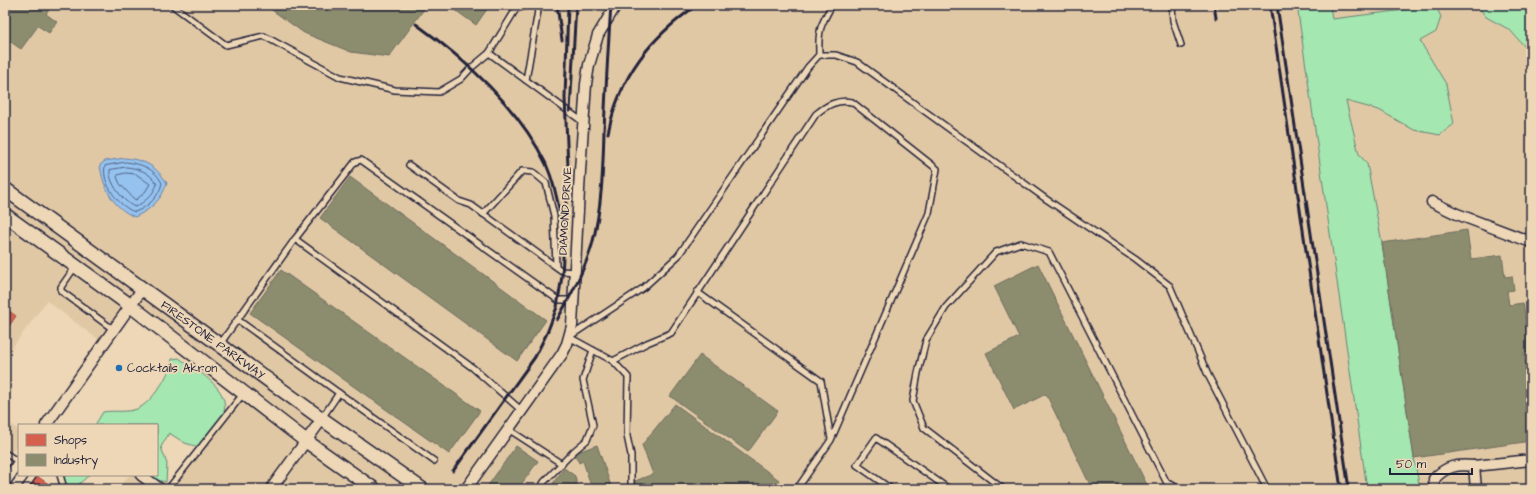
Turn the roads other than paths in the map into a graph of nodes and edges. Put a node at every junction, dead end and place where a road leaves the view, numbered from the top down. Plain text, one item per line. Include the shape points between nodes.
1 (172, 5) edge
2 (530, 5) edge
3 (539, 5) edge
4 (616, 5) edge
5 (832, 5) edge
6 (1172, 5) edge
7 (1181, 44) dead end
8 (489, 53) junction
9 (819, 55) junction
10 (526, 80) junction
11 (583, 122) junction
12 (409, 165) dead end
13 (5, 189) edge
14 (1432, 202) dead end
15 (483, 214) junction
16 (5, 216) edge
17 (295, 239) junction
18 (1531, 242) edge
19 (75, 266) junction
20 (556, 266) junction
21 (575, 272) junction
22 (144, 288) junction
23 (697, 292) junction
24 (573, 300) junction
25 (131, 306) junction
26 (238, 320) junction
27 (114, 330) junction
28 (569, 337) junction
29 (220, 344) junction
30 (593, 350) junction
31 (613, 361) junction
32 (244, 393) junction
33 (339, 393) junction
34 (521, 410) junction
35 (322, 419) junction
36 (47, 424) edge
37 (508, 429) junction
38 (831, 440) junction
39 (306, 441) junction
40 (5, 453) edge
41 (1531, 460) edge
42 (18, 461) edge
43 (434, 461) dead end
44 (18, 463) edge
45 (562, 464) junction
46 (1474, 466) junction
47 (33, 476) edge
48 (60, 476) edge
49 (142, 476) edge
50 (5, 482) edge
51 (1167, 483) junction
52 (995, 487) edge
53 (24, 489) edge
54 (60, 489) edge
55 (160, 489) edge
56 (168, 489) edge
57 (271, 489) edge
58 (374, 489) edge
59 (422, 489) edge
60 (466, 489) edge
61 (540, 489) edge
62 (631, 489) edge
63 (796, 489) edge
64 (891, 489) edge
65 (949, 489) edge
66 (1003, 489) edge
67 (1170, 489) edge
68 (1182, 489) edge
69 (1267, 489) edge
70 (1436, 489) edge
71 (1476, 489) edge

1 - 8 lane via 226,44 264,36 340,77 395,90 439,92 461,79
2 - 8 lane via 516,9
3 - 10 lane
4 - 11 street, DIAMOND DRIVE via 603,24 594,45 586,84
5 - 9 lane via 818,35
6 - 7 lane via 1173,21
8 - 10 lane
9 - 28 lane via 808,67 678,256 643,288
9 - 69 lane via 836,55 856,62 1170,286 1208,375
10 - 11 lane
11 - 21 street, DIAMOND DRIVE
12 - 15 lane via 459,201 471,205
13 - 22 street, FIRESTONE PARKWAY
14 - 18 street
15 - 20 lane
15 - 20 lane via 522,171 533,172 546,183 554,216
16 - 19 street, FIRESTONE PARKWAY
17 - 24 lane via 354,162 361,160 558,300
17 - 26 lane
17 - 34 lane via 473,368
19 - 25 street, FIRESTONE PARKWAY
19 - 27 lane via 61,290
20 - 21 lane via 562,271
21 - 24 street, DIAMOND DRIVE
22 - 25 street
22 - 29 street, FIRESTONE PARKWAY
23 - 31 lane via 671,333
23 - 38 lane via 821,382
23 - 38 lane via 816,114 826,106 843,100 852,102 937,169 929,213
24 - 28 street, DIAMOND DRIVE
25 - 27 street
25 - 32 street, FIRESTONE PARKWAY
26 - 29 lane
26 - 33 lane
27 - 36 street
28 - 30 lane
28 - 34 street, DIAMOND DRIVE via 562,354
29 - 35 street, FIRESTONE PARKWAY
30 - 31 lane
30 - 45 lane via 583,380 593,425 587,440
31 - 62 lane via 628,377 627,436 631,455
32 - 39 street, FIRESTONE PARKWAY
32 - 56 lane
33 - 35 lane
33 - 43 lane
34 - 37 street, DIAMOND DRIVE
35 - 39 street
35 - 59 street, FIRESTONE PARKWAY
37 - 45 lane
37 - 60 street, DIAMOND DRIVE
38 - 63 lane
39 - 57 street
39 - 58 street, FIRESTONE PARKWAY
40 - 42 lane
41 - 46 street
44 - 50 street
45 - 61 lane
46 - 70 street via 1453,466 1441,471 1434,479
46 - 71 street
47 - 53 lane
48 - 54 lane via 63,485
49 - 55 street
51 - 52 lane via 1049,252 1021,243 996,252 946,307 926,340 913,401 924,428
51 - 67 lane
51 - 68 lane
52 - 66 lane
64 - 65 lane via 857,465 876,438

